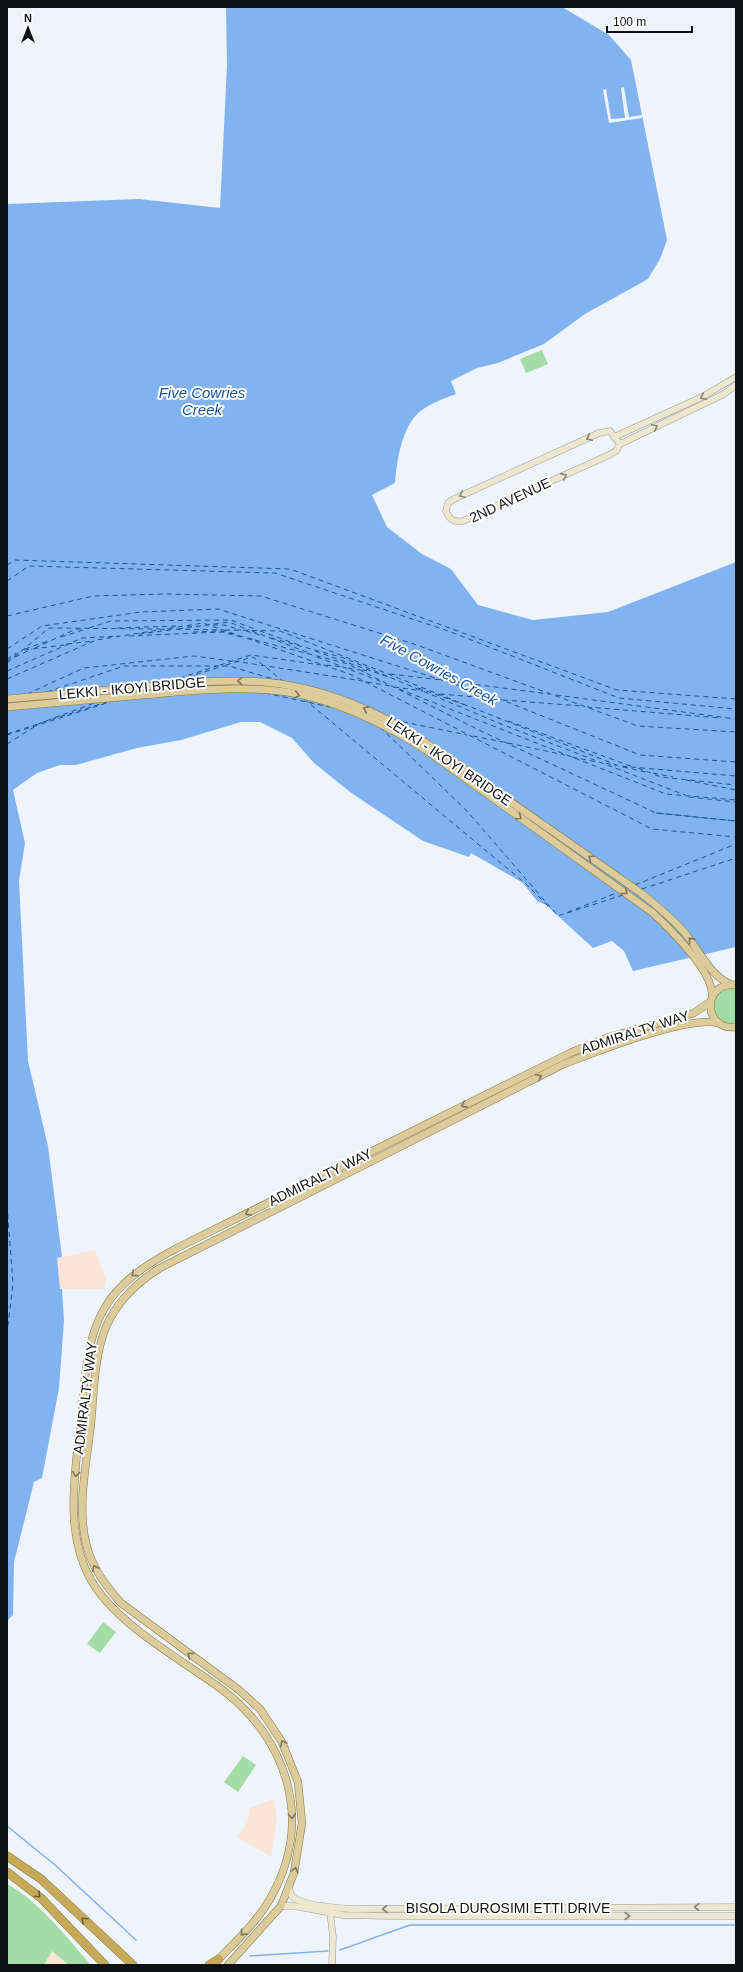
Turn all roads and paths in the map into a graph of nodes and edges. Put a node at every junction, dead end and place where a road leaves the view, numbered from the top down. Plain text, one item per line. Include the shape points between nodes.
1 (736, 377) edge
2 (736, 385) edge
3 (614, 437) junction
4 (620, 444) junction
5 (7, 700) edge
6 (7, 707) edge
7 (733, 985) edge
8 (711, 999) junction
9 (719, 1024) junction
10 (736, 1027) edge
11 (7, 1856) edge
12 (7, 1872) edge
13 (288, 1887) junction
14 (281, 1906) junction
15 (736, 1908) edge
16 (330, 1910) junction
17 (736, 1916) edge
18 (219, 1959) edge
19 (103, 1963) edge
20 (231, 1963) edge
21 (113, 1965) edge
22 (133, 1965) edge
23 (209, 1965) edge
24 (332, 1965) edge

1 -> 3 main road via 702,397
4 -> 2 main road, 2ND AVENUE via 724,394
3 - 4 main road
3 -> 4 main road, 2ND AVENUE via 610,431 599,433 454,498 448,503 446,510 449,518 455,522 463,521 609,455 616,451
7 -> 5 main road, LEKKI - IKOYI BRIDGE via 722,981 713,972 681,928 658,906 427,742 357,705 312,690 242,681 190,683
6 -> 8 main road, LEKKI - IKOYI BRIDGE via 240,688 310,697 356,713 402,735 426,750 636,900 667,926 691,954 712,985
7 - 8 main road, ADMIRALTY WAY via 720,988
8 - 9 main road, LEKKI - IKOYI BRIDGE via 712,1014
8 -> 18 main road, ADMIRALTY WAY via 704,1008 694,1012 609,1037 570,1053 177,1248 124,1282 109,1300 99,1318 91,1342 85,1378 73,1514 78,1551 99,1592 121,1615 232,1697 256,1721 281,1763 289,1795 291,1836 282,1874 262,1912
9 - 10 main road, ADMIRALTY WAY
13 -> 9 main road, ADMIRALTY WAY via 298,1856 302,1807 294,1768 275,1729 260,1709 239,1690 121,1603 97,1572 87,1547 83,1526 84,1484 97,1361 109,1321 129,1292 160,1268 564,1064 606,1048 686,1025 706,1021
22 -> 11 highway via 41,1879
12 -> 19 highway via 41,1898
13 - 14 main road, ADMIRALTY WAY
13 - 16 main road, BISOLA DUROSIMI ETTI DRIVE via 292,1897
14 - 16 main road
14 - 20 main road, ADMIRALTY WAY
15 -> 16 main road, BISOLA DUROSIMI ETTI DRIVE
16 -> 17 main road via 391,1916
16 - 24 main road via 333,1937
18 - 20 main road
18 - 23 highway
19 - 21 highway

